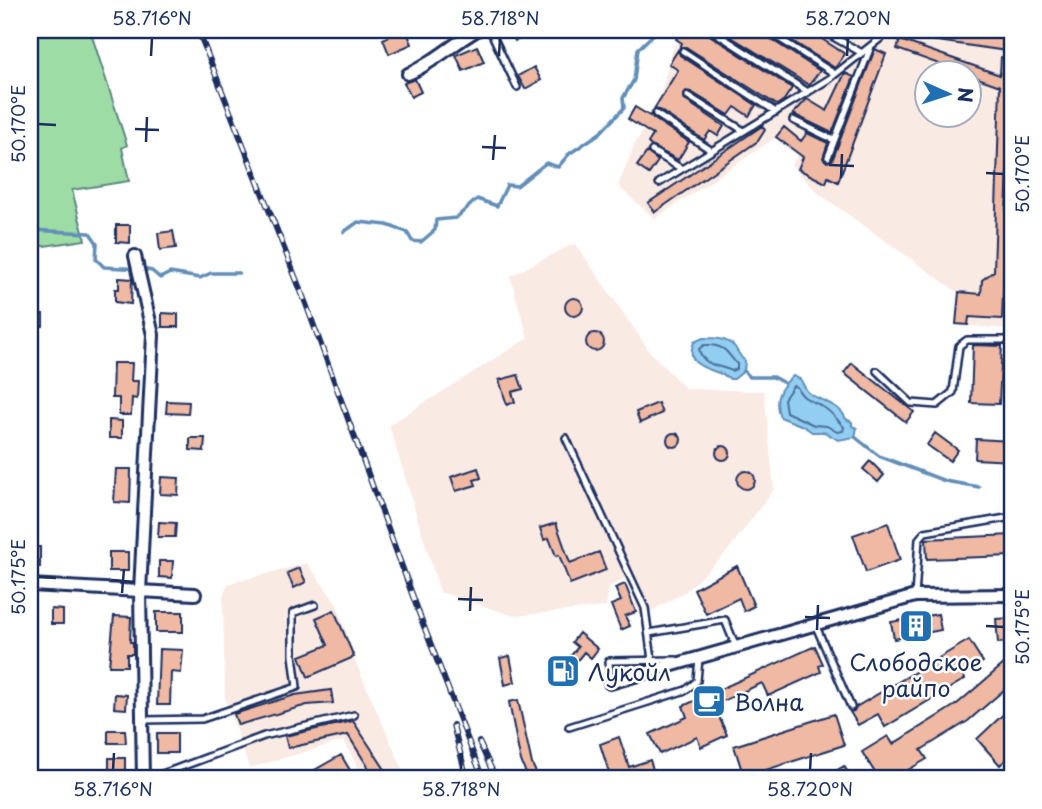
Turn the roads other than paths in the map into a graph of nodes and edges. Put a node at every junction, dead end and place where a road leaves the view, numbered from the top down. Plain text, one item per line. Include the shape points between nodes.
1 (476, 30) edge
2 (490, 30) edge
3 (711, 30) edge
4 (765, 30) edge
5 (821, 30) edge
6 (885, 30) edge
7 (871, 46) junction
8 (683, 51) dead end
9 (862, 53) junction
10 (835, 74) junction
11 (408, 75) dead end
12 (517, 87) dead end
13 (808, 92) junction
14 (688, 96) dead end
15 (776, 112) junction
16 (656, 114) dead end
17 (793, 120) dead end
18 (744, 131) junction
19 (834, 140) junction
20 (652, 151) dead end
21 (712, 151) junction
22 (828, 157) dead end
23 (682, 169) junction
24 (659, 183) dead end
25 (135, 256) dead end
26 (1012, 276) edge
27 (1010, 340) junction
28 (877, 371) dead end
29 (1007, 429) dead end
30 (566, 438) dead end
31 (1012, 517) edge
32 (30, 585) edge
33 (140, 591) junction
34 (195, 594) dead end
35 (1012, 595) edge
36 (915, 596) junction
37 (315, 605) dead end
38 (815, 624) junction
39 (649, 634) junction
40 (736, 647) junction
41 (696, 659) junction
42 (652, 660) junction
43 (610, 683) joint
44 (851, 707) dead end
45 (354, 715) dead end
46 (142, 720) junction
47 (569, 727) dead end
48 (143, 779) edge
49 (149, 779) edge

1 - 11 street
2 - 12 lane
3 - 13 lane
4 - 10 lane
5 - 9 lane
6 - 7 lane
7 - 9 lane
7 - 19 lane
8 - 15 lane
9 - 10 lane
10 - 13 lane
13 - 15 lane
14 - 18 lane
15 - 18 lane
16 - 21 lane
17 - 19 lane
18 - 21 lane
19 - 22 lane
20 - 23 lane
21 - 23 lane
23 - 24 lane
25 - 33 street via 153,335
26 - 27 lane
27 - 28 lane via 967,340 959,346 953,392 937,405 911,403
27 - 29 lane
30 - 39 lane via 645,608
31 - 36 lane via 925,532 919,540
32 - 33 street
33 - 34 street
33 - 46 street
35 - 36 street
36 - 38 street
37 - 46 lane via 293,613 297,687 202,719
38 - 40 street
38 - 44 lane
39 - 40 lane via 725,620
39 - 42 lane
40 - 41 street
41 - 42 lane
41 - 43 street
41 - 47 lane via 697,681 686,690
42 - 43 lane via 609,661
45 - 49 lane via 264,736
46 - 48 street

